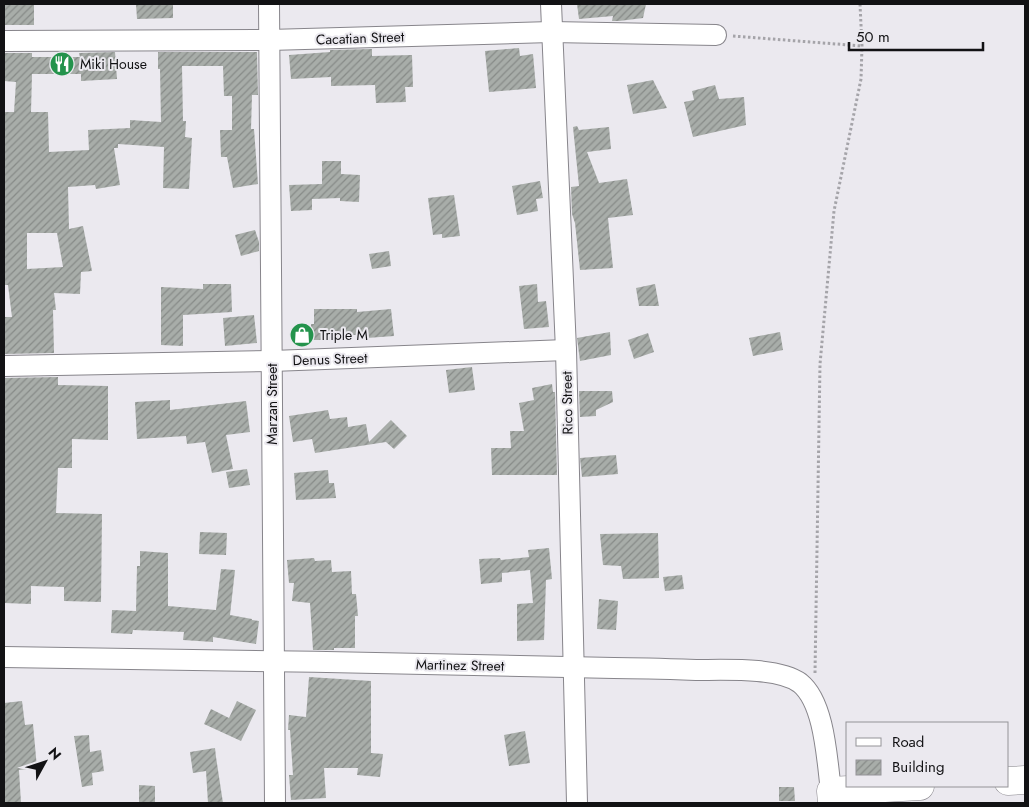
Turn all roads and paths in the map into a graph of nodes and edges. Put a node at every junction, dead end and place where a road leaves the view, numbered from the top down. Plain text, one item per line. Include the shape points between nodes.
1 (269, 4) edge
2 (551, 4) edge
3 (860, 4) edge
4 (551, 32) junction
5 (716, 35) joint
6 (269, 40) junction
7 (4, 41) edge
8 (862, 46) junction
9 (566, 350) junction
10 (272, 361) junction
11 (4, 366) edge
12 (4, 657) edge
13 (274, 661) junction
14 (572, 667) junction
15 (815, 703) junction
16 (1025, 780) edge
17 (1009, 781) edge
18 (912, 787) edge
19 (831, 797) edge
20 (275, 803) edge
21 (577, 803) edge

1 - 6 street, Marzan Street
2 - 4 street, Rico Street
3 - 8 path
4 - 5 street, Cacatian Street
4 - 6 street, Cacatian Street
4 - 9 street, Rico Street
5 - 8 path
6 - 7 street, Cacatian Street
6 - 10 street, Marzan Street
8 - 15 path via 861,79 834,211 820,364
9 - 10 street, Denus Street
9 - 14 street, Rico Street
10 - 11 street, Denus Street
10 - 13 street, Marzan Street
12 - 13 street, Martinez Street
13 - 14 street, Martinez Street
13 - 20 street, Marzan Street
14 - 15 street, Martinez Street via 763,672 787,676 800,683
14 - 21 street, Rico Street
15 - 19 street, Martinez Street via 821,723
16 - 17 street
18 - 19 street

